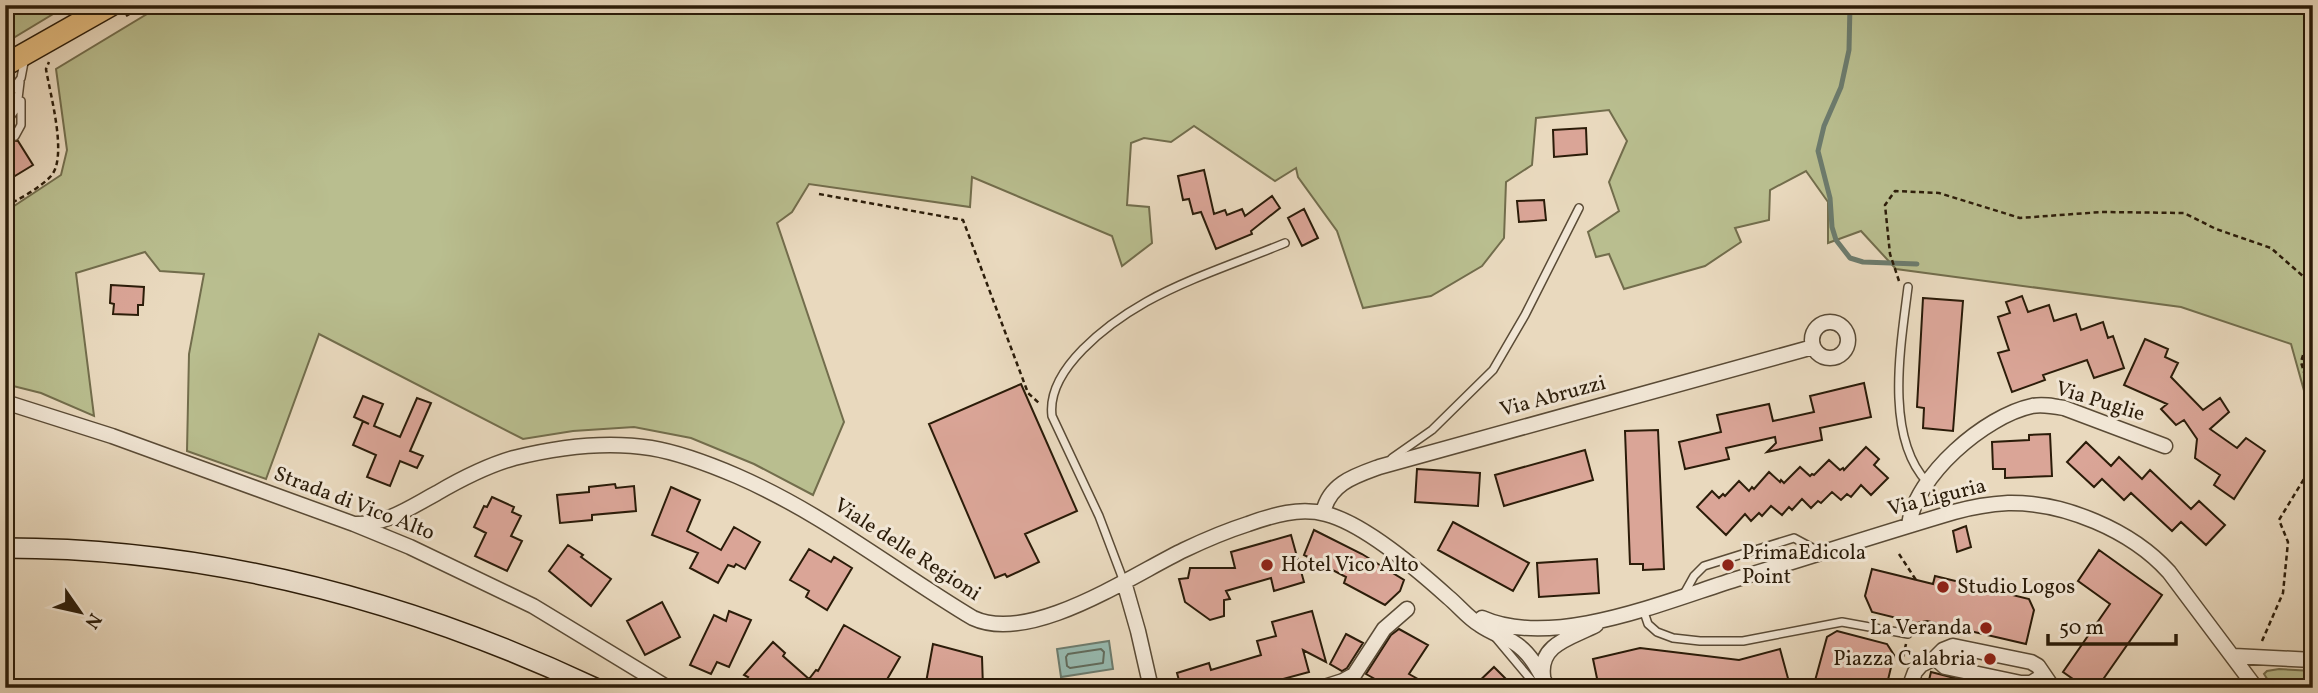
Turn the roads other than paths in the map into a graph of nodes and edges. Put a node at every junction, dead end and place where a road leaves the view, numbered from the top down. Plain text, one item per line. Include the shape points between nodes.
1 (117, 12) edge
2 (13, 72) edge
3 (20, 95) junction
4 (5, 100) edge
5 (6, 123) edge
6 (15, 136) dead end
7 (1579, 208) dead end
8 (1285, 243) dead end
9 (1908, 287) road end
10 (1813, 347) dead end
11 (5, 402) edge
12 (2165, 446) dead end
13 (1380, 467) junction
14 (1927, 482) junction
15 (1323, 513) junction
16 (354, 524) junction
17 (1909, 525) junction
18 (5, 548) edge
19 (1822, 553) junction
20 (1124, 582) junction
21 (1684, 595) junction
22 (1457, 604) junction
23 (1643, 608) junction
24 (1407, 609) dead end
25 (1606, 620) junction
26 (1908, 634) road end
27 (2234, 656) junction
28 (1936, 658) junction
29 (2313, 660) edge
30 (2043, 676) junction
31 (1543, 685) edge
32 (595, 688) edge
33 (668, 688) edge
34 (1151, 688) edge
35 (1321, 688) edge
36 (1909, 688) edge
37 (2053, 688) edge
38 (2256, 688) edge

1 - 2 main road via 26,52
2 - 3 lane
2 - 4 lane
3 - 5 lane
3 - 6 lane via 23,117
7 - 13 lane via 1493,370 1432,430
8 - 20 lane via 1129,312 1064,372 1053,394 1052,416 1100,516
9 - 14 lane via 1900,413 1907,449
10 - 13 street, Via Abruzzi
11 - 16 street, Strada di Vico Alto via 102,432
12 - 14 street, Via Puglie via 2064,408 2029,407 1983,430
13 - 15 street, Via Abruzzi via 1338,487 1327,498
14 - 17 street, Via Puglie via 1916,499
15 - 20 street, Viale delle Regioni via 1289,513 1249,523
15 - 22 street, Viale delle Regioni via 1389,549
16 - 20 street, Viale delle Regioni via 383,521 514,458 582,447 640,447 693,459 778,495 983,622 1033,620
16 - 33 street, Strada di Vico Alto via 504,590
17 - 19 street, Via Liguria
17 - 27 street, Via Liguria via 2009,503 2082,517 2118,533 2162,564
18 - 32 street via 173,560 327,589 472,634
19 - 21 street, Via Liguria
19 - 21 lane via 1797,538 1779,541 1704,566
20 - 34 street
21 - 23 street, Via Liguria
22 - 25 street, Via Liguria via 1489,621 1518,628
22 - 31 street, Viale delle Regioni via 1475,622 1524,650
23 - 25 street, Via Liguria
23 - 26 lane via 1648,624 1657,632 1700,641 1743,641 1836,622
24 - 35 street via 1384,629 1354,675
25 - 31 street, Via Liguria via 1547,652 1542,664
27 - 29 street
27 - 38 street, Via Liguria
28 - 30 street via 1945,667 2021,683
28 - 30 street via 1956,646 2031,662
28 - 36 street via 1918,667
30 - 37 street

